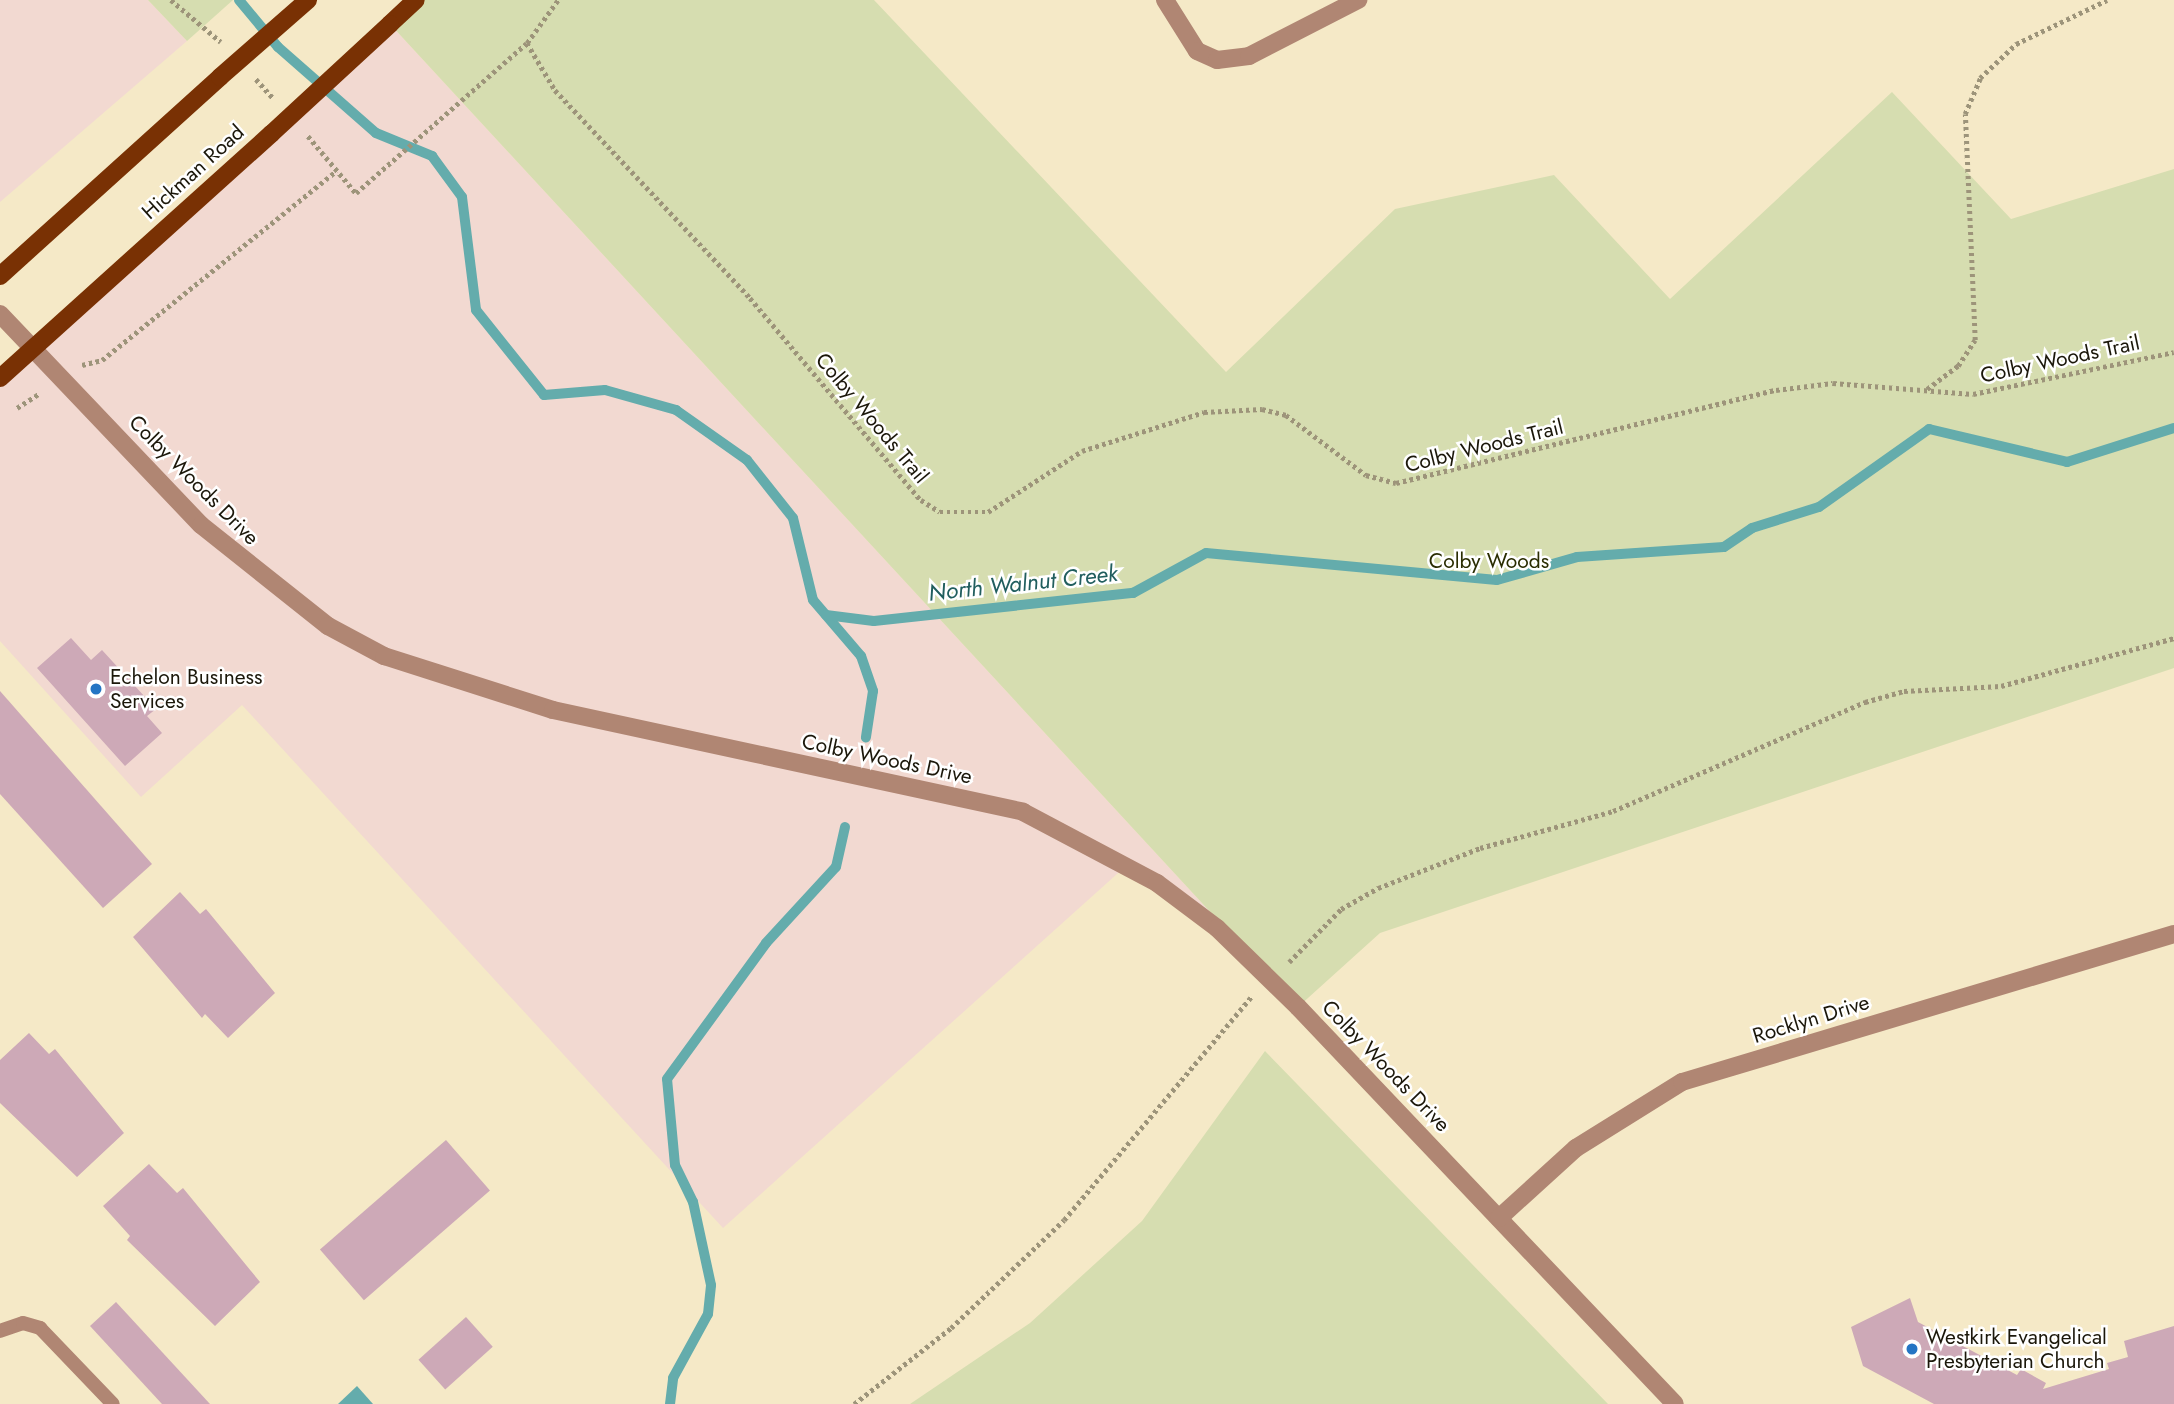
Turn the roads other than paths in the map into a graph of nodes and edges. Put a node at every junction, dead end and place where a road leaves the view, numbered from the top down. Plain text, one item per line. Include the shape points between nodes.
1 (308, 0) edge
2 (416, 0) edge
3 (1165, 0) edge
4 (1358, 0) edge
5 (0, 276) edge
6 (0, 314) edge
7 (33, 348) junction
8 (0, 377) edge
9 (2174, 933) edge
10 (1499, 1218) junction
11 (0, 1331) edge
12 (113, 1404) edge
13 (1675, 1404) edge

1 - 5 main road, bridge
2 - 7 main road, Hickman Road, bridge
3 - 4 street via 1197,51 1217,60 1249,56
6 - 7 street, Colby Woods Drive
7 - 8 main road, Hickman Road
7 - 10 street, Colby Woods Drive via 237,557 328,626 384,656 553,710 1023,812 1157,883 1269,979
9 - 10 street, Rocklyn Drive via 1682,1082 1576,1148
10 - 13 street, Colby Woods Drive
11 - 12 lane via 23,1323 40,1328

